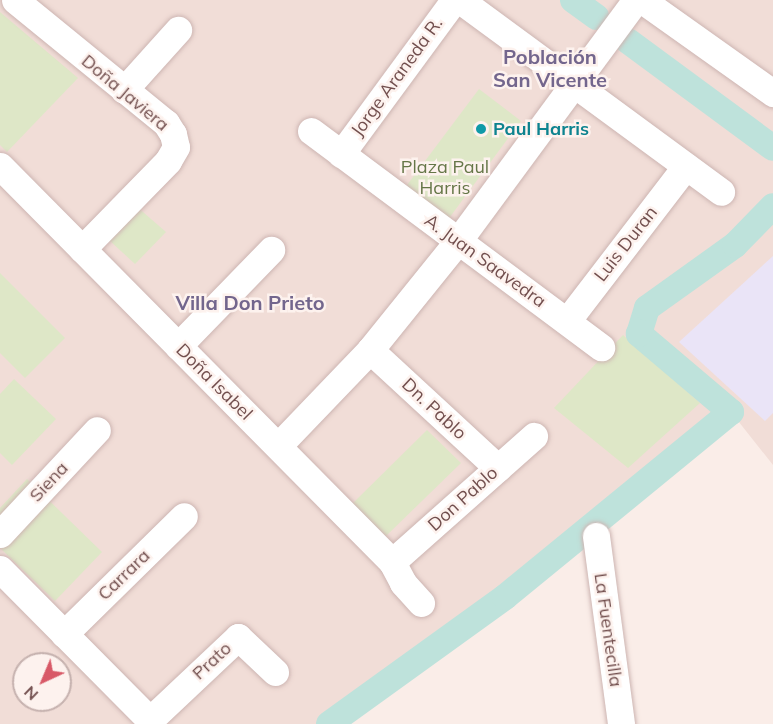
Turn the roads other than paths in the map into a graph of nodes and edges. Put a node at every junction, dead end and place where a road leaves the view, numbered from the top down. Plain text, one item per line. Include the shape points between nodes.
1 (15, 0) edge
2 (454, 0) edge
3 (459, 0) edge
4 (636, 0) edge
5 (642, 0) edge
6 (178, 30) dead end
7 (576, 82) junction
8 (124, 90) junction
9 (773, 93) edge
10 (311, 131) dead end
11 (341, 154) junction
12 (0, 166) edge
13 (686, 166) junction
14 (721, 192) dead end
15 (458, 241) junction
16 (82, 249) junction
17 (271, 250) dead end
18 (567, 321) junction
19 (178, 346) junction
20 (601, 347) dead end
21 (370, 350) junction
22 (97, 430) dead end
23 (534, 436) dead end
24 (278, 446) junction
25 (498, 468) junction
26 (184, 516) dead end
27 (0, 534) edge
28 (596, 536) dead end
29 (392, 562) junction
30 (0, 569) edge
31 (421, 603) dead end
32 (64, 634) junction
33 (274, 672) dead end
34 (621, 724) edge

1 - 8 street, Doña Javiera
2 - 11 street, Jorge Araneda R.
3 - 7 street
4 - 7 street
5 - 9 street
6 - 8 street
7 - 13 street
7 - 15 street
8 - 16 street, Doña Javiera via 166,123 176,147 160,171
10 - 11 street, A. Juan Saavedra
11 - 15 street, A. Juan Saavedra
12 - 16 street, Doña Isabel
13 - 14 street
13 - 18 street, Luis Duran
15 - 18 street, A. Juan Saavedra
15 - 21 street
16 - 19 street, Doña Isabel
17 - 19 street
18 - 20 street, A. Juan Saavedra
19 - 24 street, Doña Isabel
21 - 24 street
21 - 25 street, Dn. Pablo
22 - 27 street, Siena
23 - 25 street, Don Pablo
24 - 29 street, Doña Isabel
25 - 29 street, Don Pablo
26 - 32 street, Carrara
28 - 34 street, La Fuentecilla
29 - 31 street, Doña Isabel via 403,583
30 - 32 street
32 - 33 street, Prato via 150,720 238,637

